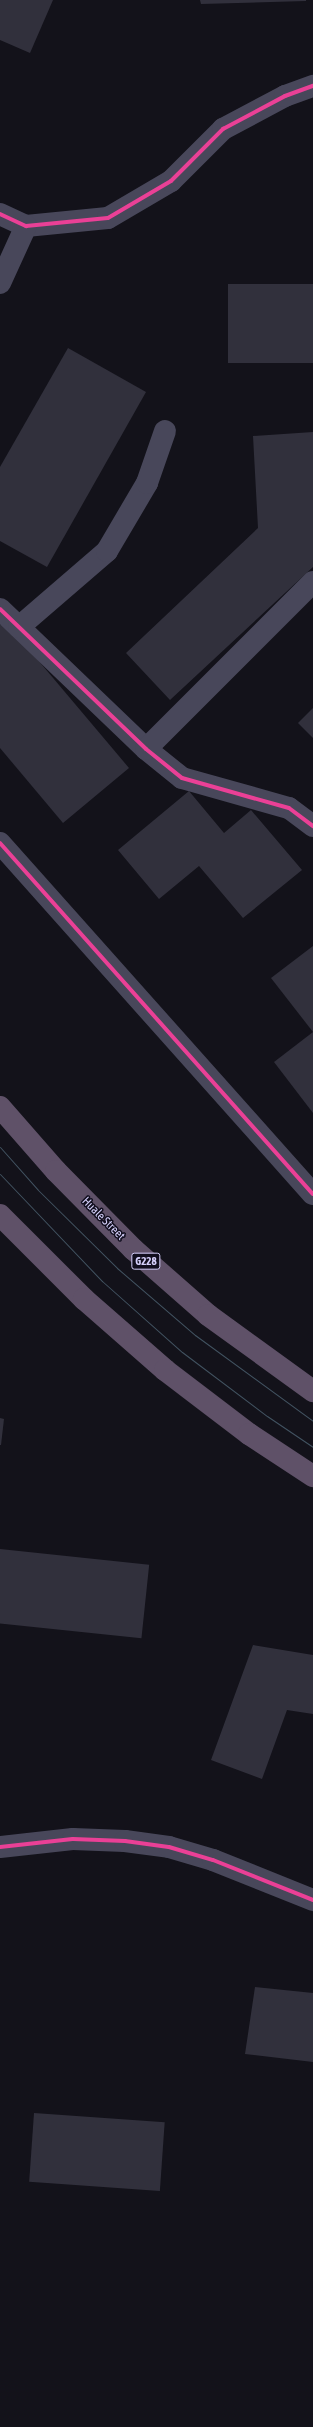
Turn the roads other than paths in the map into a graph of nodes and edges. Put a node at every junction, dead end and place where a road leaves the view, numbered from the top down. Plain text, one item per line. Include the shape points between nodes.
1 (313, 86) edge
2 (0, 214) edge
3 (26, 226) junction
4 (0, 283) edge
5 (165, 431) dead end
6 (313, 582) edge
7 (0, 608) edge
8 (19, 627) junction
9 (146, 749) junction
10 (313, 826) edge
11 (0, 843) edge
12 (0, 1107) edge
13 (313, 1194) edge
14 (0, 1215) edge
15 (313, 1391) edge
16 (313, 1476) edge
17 (0, 1847) edge
18 (313, 1900) edge

1 - 3 street via 285,96 223,129 171,181 108,218
2 - 3 street
3 - 4 street
5 - 8 street via 148,483 107,551
6 - 9 street
7 - 8 street
8 - 9 street
9 - 10 street via 182,778 289,808
11 - 13 street
12 - 15 highway, Huale Street / G228 via 56,1171 133,1249 208,1315
14 - 16 highway via 84,1299 165,1370 249,1434
17 - 18 street via 73,1839 125,1840 169,1847 214,1860

